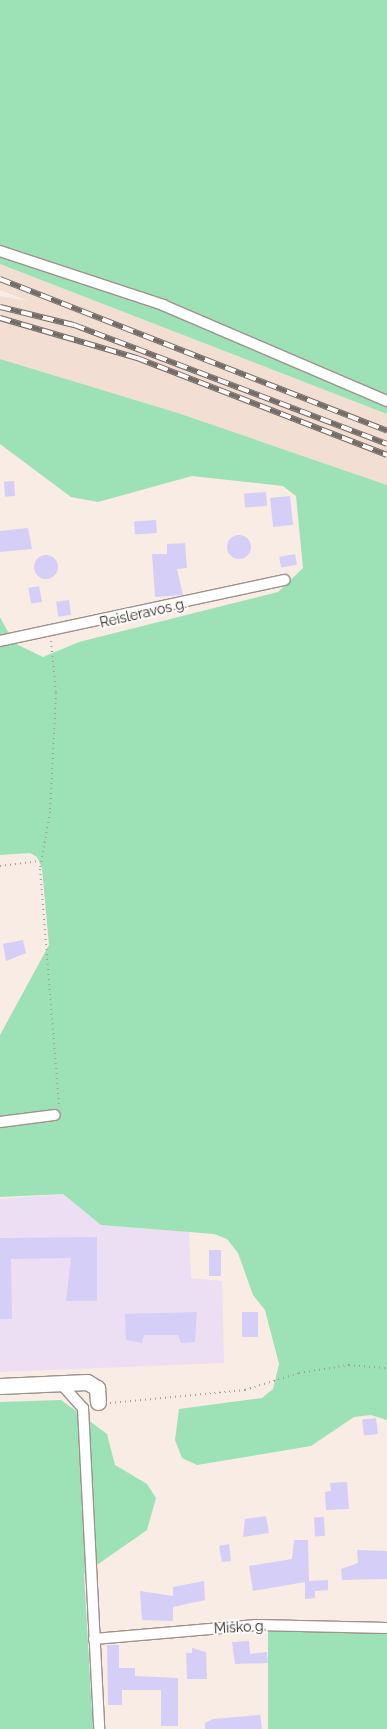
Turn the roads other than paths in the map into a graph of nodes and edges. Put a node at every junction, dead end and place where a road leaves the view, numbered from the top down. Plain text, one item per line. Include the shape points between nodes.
1 (0, 251) edge
2 (387, 401) edge
3 (285, 580) dead end
4 (0, 641) edge
5 (55, 1115) road end
6 (0, 1122) edge
7 (0, 1386) edge
8 (63, 1386) junction
9 (98, 1402) joint
10 (83, 1408) junction
11 (387, 1628) edge
12 (94, 1639) junction
13 (99, 1729) edge

1 - 2 street via 163,305
3 - 4 street, Reisleravos g. via 50,634
5 - 6 street
7 - 8 main road
8 - 9 main road via 93,1384
8 - 10 street
9 - 10 street
10 - 12 street
11 - 12 street, Miško g. via 256,1625
12 - 13 street

